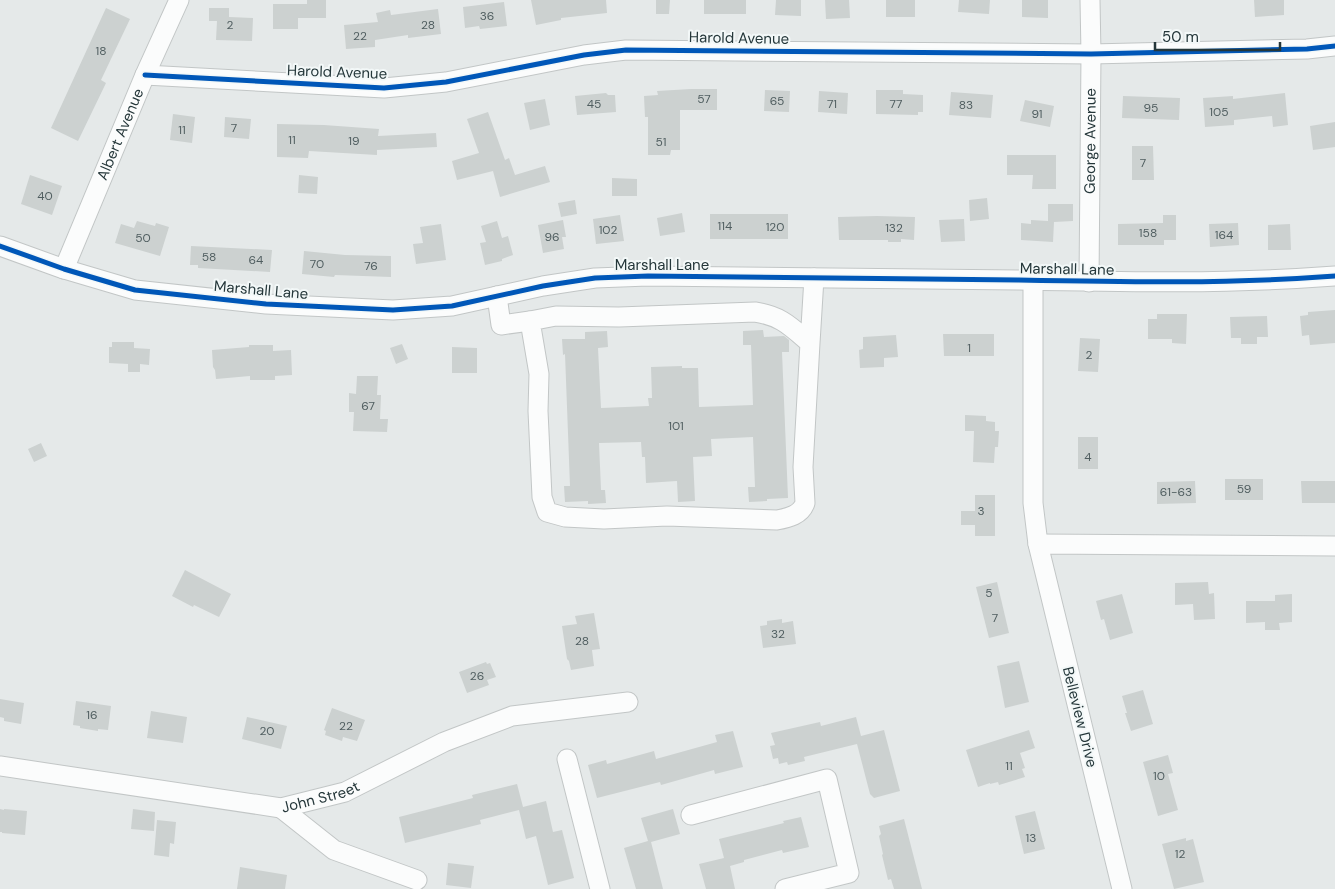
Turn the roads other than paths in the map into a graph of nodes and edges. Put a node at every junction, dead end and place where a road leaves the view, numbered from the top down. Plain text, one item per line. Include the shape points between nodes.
1 (179, 0) edge
2 (1090, 0) edge
3 (1335, 46) edge
4 (1091, 54) junction
5 (145, 75) junction
6 (0, 246) edge
7 (64, 269) junction
8 (1335, 276) edge
9 (814, 278) junction
10 (1033, 281) junction
11 (1089, 282) junction
12 (497, 296) junction
13 (530, 321) junction
14 (810, 343) junction
15 (1038, 544) junction
16 (1335, 546) edge
17 (628, 702) dead end
18 (566, 759) dead end
19 (0, 766) edge
20 (281, 808) junction
21 (691, 815) dead end
22 (416, 880) dead end
23 (598, 889) edge
24 (785, 889) edge
25 (1122, 889) edge

1 - 5 street, Albert Avenue
2 - 4 street, George Avenue
3 - 4 street, Harold Avenue
4 - 5 street, Harold Avenue via 626,50 446,82 384,88
4 - 11 street, George Avenue
5 - 7 street, Albert Avenue
6 - 7 street, Marshall Lane
7 - 12 street, Marshall Lane via 135,290 266,304 393,310 452,306
8 - 11 street, Marshall Lane via 1216,282
9 - 10 street, Marshall Lane
9 - 12 street, Marshall Lane via 595,278
9 - 14 street
10 - 11 street, Marshall Lane
10 - 15 street, Belleview Drive via 1033,503
12 - 13 street via 501,325
13 - 14 street via 556,316 755,312 782,320
13 - 14 street via 539,374 542,497 547,512 565,517 777,520 796,514 805,503
15 - 16 street
15 - 25 street, Belleview Drive
17 - 20 street, John Street via 512,716 444,742 344,792
18 - 23 street
19 - 20 street, John Street
20 - 22 street via 334,850
21 - 24 street via 828,779 848,873

